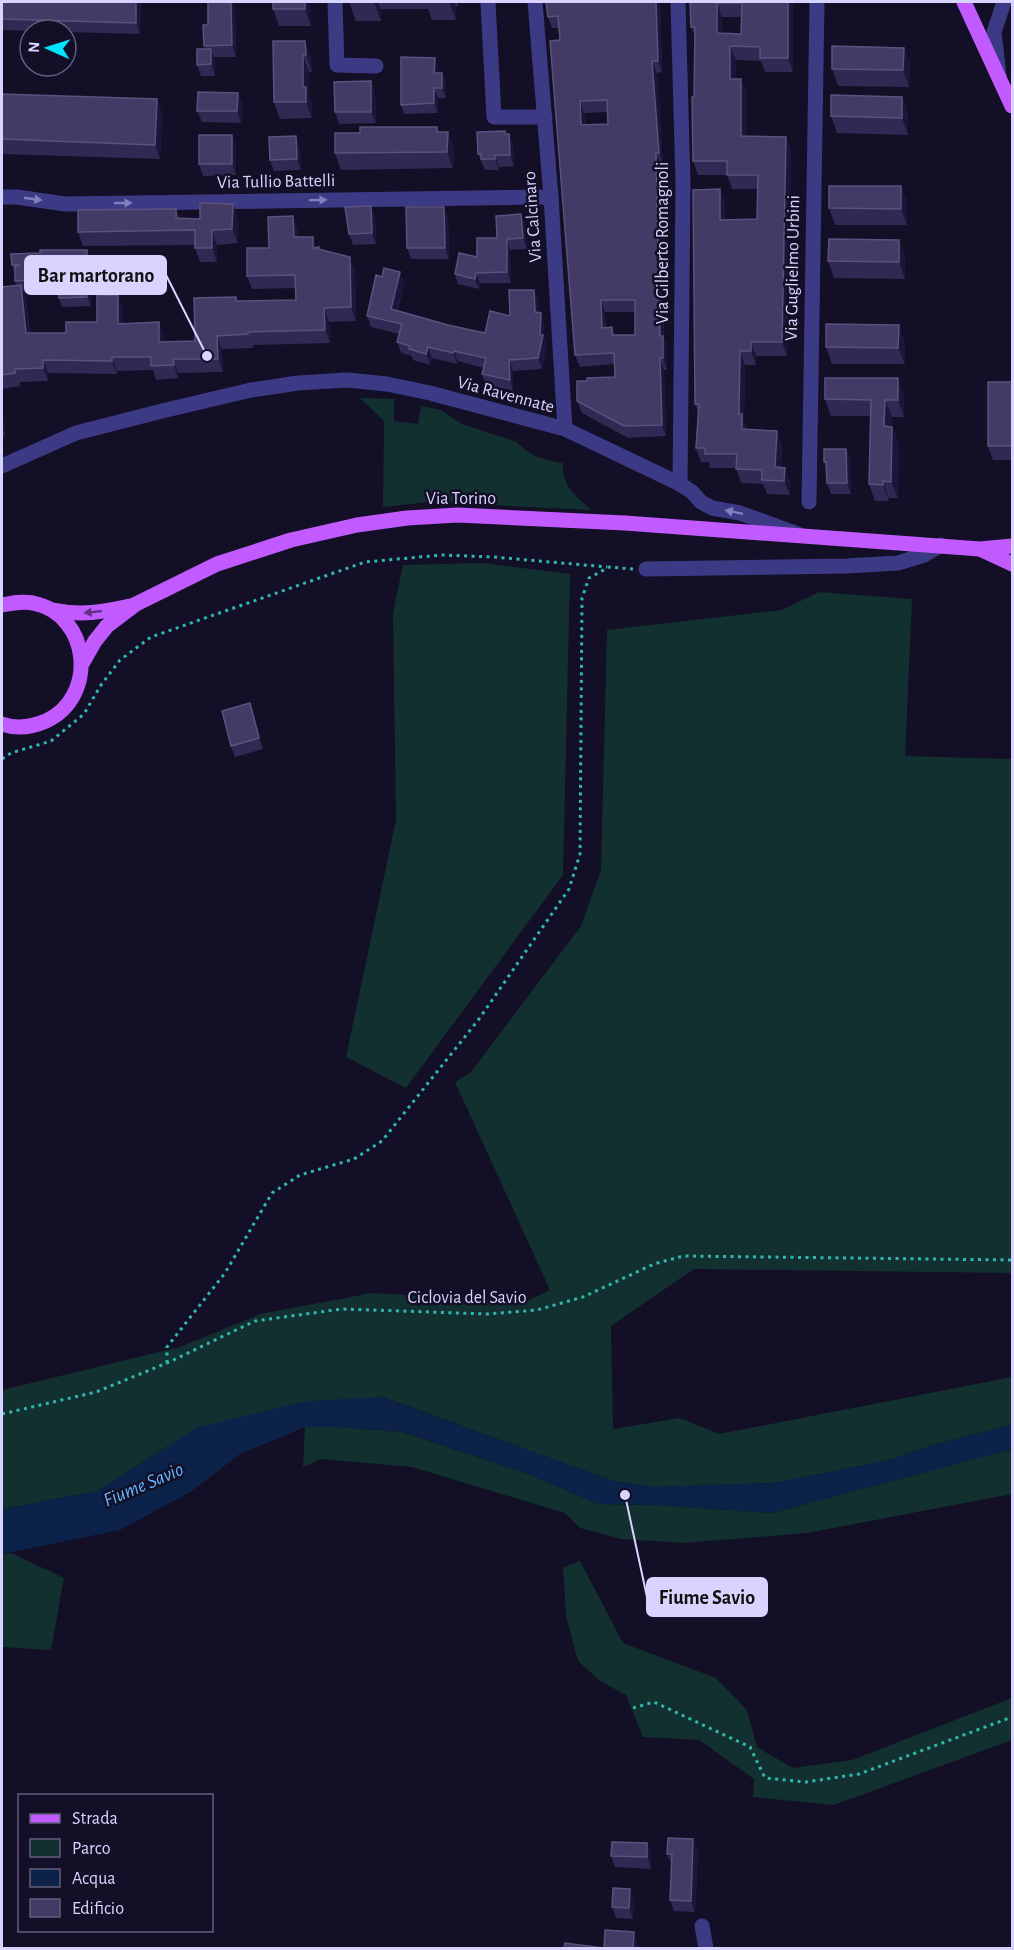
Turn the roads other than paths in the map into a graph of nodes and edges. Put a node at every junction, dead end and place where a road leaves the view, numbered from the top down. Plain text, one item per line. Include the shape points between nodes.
1 (335, 2) edge
2 (488, 2) edge
3 (536, 2) edge
4 (678, 2) edge
5 (817, 2) edge
6 (964, 2) edge
7 (1004, 2) edge
8 (376, 66) dead end
9 (999, 76) junction
10 (1012, 106) edge
11 (545, 117) junction
12 (2, 196) edge
13 (551, 197) junction
14 (565, 429) junction
15 (5, 467) edge
16 (680, 484) junction
17 (809, 502) dead end
18 (801, 535) junction
19 (941, 545) junction
20 (1012, 546) edge
21 (980, 549) junction
22 (1012, 564) edge
23 (646, 569) road end
24 (2, 598) edge
25 (18, 602) junction
26 (2, 604) edge
27 (136, 604) junction
28 (50, 609) junction
29 (83, 662) junction
30 (3, 725) edge
31 (702, 1926) dead end
32 (706, 1948) edge

1 - 8 street via 337,65
2 - 11 street via 494,117
3 - 11 street, Via Calcinaro
4 - 16 street, Via Gilberto Romagnoli via 683,183
5 - 17 street, Via Guglielmo Urbini
6 - 9 main road
7 - 9 street via 994,32
9 - 10 main road
11 - 13 street, Via Calcinaro
12 -> 13 street, Via Tullio Battelli via 65,204
13 - 14 street, Via Calcinaro
14 - 15 street, Via Ravennate via 387,384 347,380 298,383 250,390 76,433
14 - 16 street, Via Ravennate
18 -> 16 street, Via Ravennate via 740,513 712,508
18 - 19 main road, Via Ravennate
18 - 27 main road, Via Torino via 458,515 407,518 291,540 218,564
19 - 21 main road, Via Ravennate
19 - 23 street via 897,563
20 - 21 main road, Via Ravennate
21 - 22 main road, Via Ravennate
24 - 25 main road
25 - 26 main road
25 - 28 main road, Via Torino
27 -> 28 main road, Via Torino via 97,613 73,614
27 - 29 main road, Via Torino via 107,626
28 - 29 main road via 67,622 78,641
29 - 30 main road via 76,694 54,718 23,727
31 - 32 street

